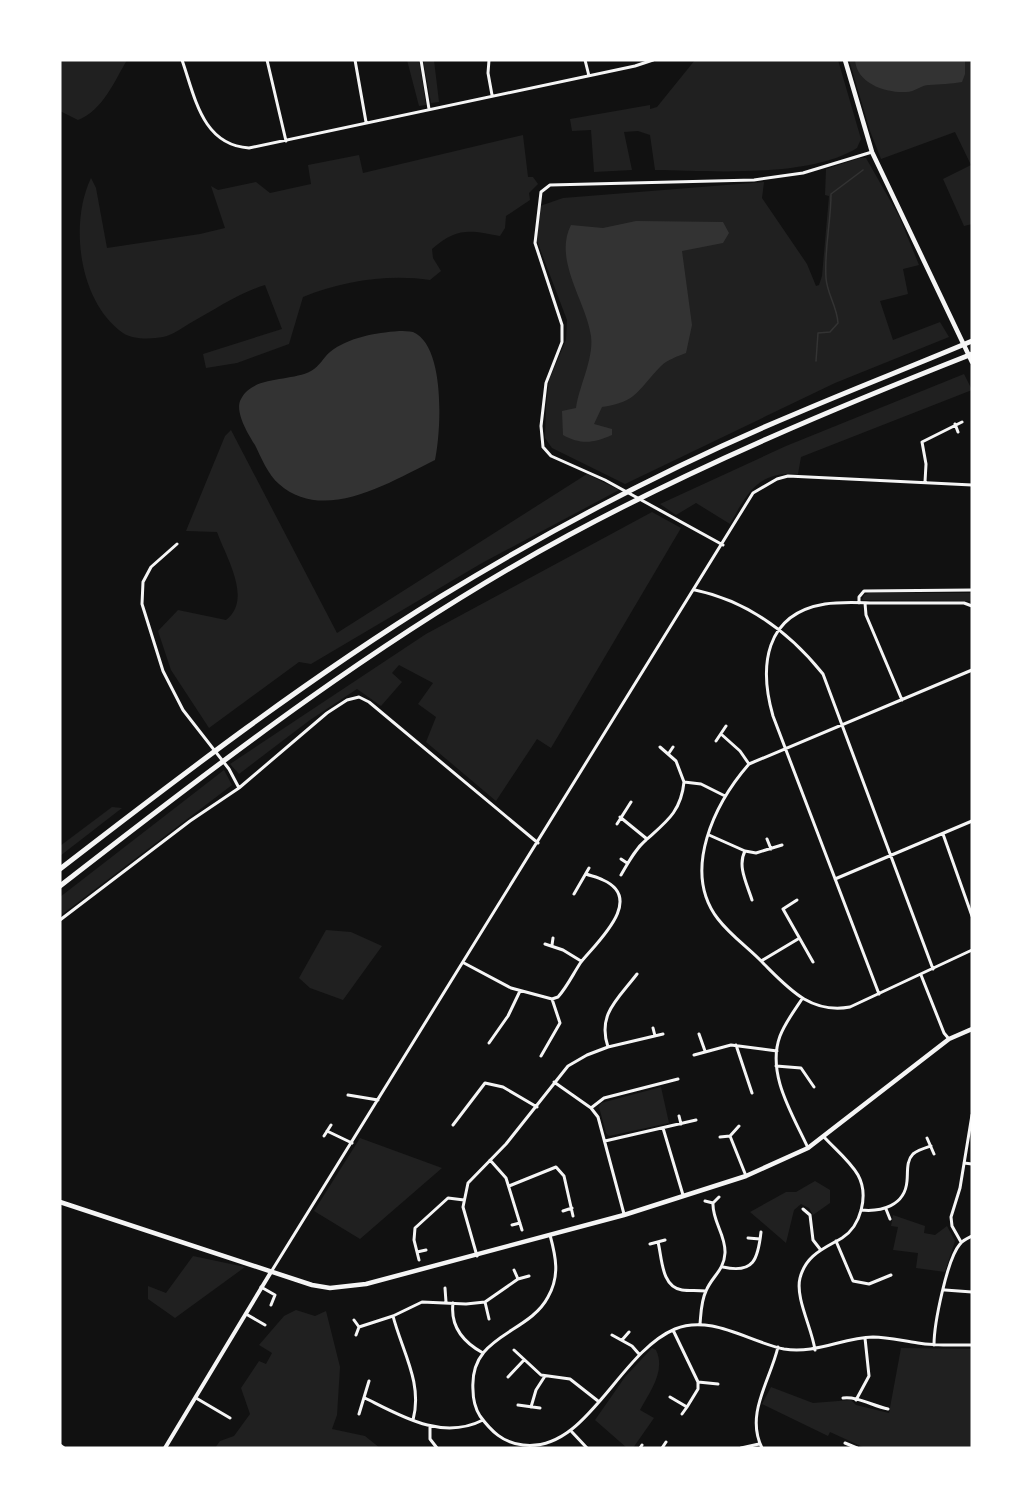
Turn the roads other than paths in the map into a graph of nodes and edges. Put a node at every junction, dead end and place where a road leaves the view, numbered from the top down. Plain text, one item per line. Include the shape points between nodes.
1 (182, 60) edge
2 (267, 60) edge
3 (355, 60) edge
4 (421, 60) edge
5 (489, 60) edge
6 (585, 60) edge
7 (653, 60) edge
8 (845, 60) edge
9 (589, 76) junction
10 (492, 95) junction
11 (429, 109) junction
12 (366, 122) junction
13 (286, 141) junction
14 (872, 152) junction
15 (972, 341) edge
16 (972, 354) edge
17 (972, 362) edge
18 (963, 422) dead end
19 (955, 424) junction
20 (958, 432) dead end
21 (925, 482) junction
22 (972, 485) edge
23 (177, 544) dead end
24 (723, 545) junction
25 (695, 590) junction
26 (972, 590) edge
27 (859, 603) junction
28 (865, 603) junction
29 (972, 606) edge
30 (778, 631) junction
31 (972, 670) edge
32 (902, 700) junction
33 (844, 725) junction
34 (726, 726) dead end
35 (721, 734) junction
36 (716, 741) dead end
37 (660, 747) dead end
38 (673, 747) dead end
39 (787, 749) junction
40 (669, 753) junction
41 (749, 764) junction
42 (684, 782) junction
43 (239, 788) junction
44 (725, 796) junction
45 (631, 802) dead end
46 (620, 817) junction
47 (972, 821) edge
48 (617, 824) dead end
49 (943, 834) junction
50 (709, 835) junction
51 (647, 839) junction
52 (767, 839) dead end
53 (538, 843) junction
54 (782, 845) dead end
55 (771, 849) junction
56 (745, 851) junction
57 (891, 855) junction
58 (621, 859) dead end
59 (627, 863) junction
60 (589, 868) dead end
61 (60, 869) edge
62 (585, 874) junction
63 (621, 875) dead end
64 (835, 879) junction
65 (60, 886) edge
66 (574, 894) dead end
67 (972, 895) edge
68 (965, 899) junction
69 (752, 900) dead end
70 (797, 900) dead end
71 (972, 916) edge
72 (60, 920) edge
73 (553, 938) dead end
74 (799, 938) junction
75 (545, 944) dead end
76 (552, 945) junction
77 (972, 950) edge
78 (761, 961) junction
79 (582, 962) junction
80 (813, 962) dead end
81 (463, 963) junction
82 (933, 969) junction
83 (636, 974) dead end
84 (921, 975) junction
85 (520, 991) junction
86 (879, 993) junction
87 (552, 999) junction
88 (802, 999) junction
89 (653, 1028) dead end
90 (972, 1029) edge
91 (663, 1034) dead end
92 (699, 1034) dead end
93 (655, 1036) junction
94 (492, 1038) junction
95 (949, 1039) junction
96 (497, 1042) dead end
97 (489, 1043) dead end
98 (540, 1045) dead end
99 (736, 1045) junction
100 (608, 1047) junction
101 (545, 1048) junction
102 (705, 1051) junction
103 (777, 1051) junction
104 (694, 1055) dead end
105 (541, 1056) dead end
106 (776, 1066) junction
107 (678, 1079) dead end
108 (554, 1082) junction
109 (814, 1087) dead end
110 (752, 1093) dead end
111 (348, 1095) dead end
112 (378, 1100) junction
113 (537, 1107) junction
114 (591, 1108) junction
115 (455, 1114) dead end
116 (972, 1115) edge
117 (679, 1116) dead end
118 (459, 1118) junction
119 (696, 1120) dead end
120 (681, 1124) junction
121 (331, 1125) dead end
122 (453, 1125) dead end
123 (739, 1126) dead end
124 (663, 1128) junction
125 (327, 1131) junction
126 (971, 1131) edge
127 (324, 1136) dead end
128 (730, 1136) junction
129 (824, 1136) junction
130 (720, 1137) dead end
131 (927, 1138) dead end
132 (605, 1141) junction
133 (352, 1143) junction
134 (931, 1146) junction
135 (808, 1148) junction
136 (934, 1154) dead end
137 (490, 1160) junction
138 (964, 1163) junction
139 (972, 1164) edge
140 (746, 1176) junction
141 (509, 1186) junction
142 (684, 1197) junction
143 (719, 1197) dead end
144 (464, 1200) junction
145 (705, 1201) dead end
146 (60, 1202) edge
147 (713, 1203) junction
148 (572, 1208) junction
149 (802, 1209) dead end
150 (886, 1209) junction
151 (861, 1210) junction
152 (563, 1211) dead end
153 (573, 1215) dead end
154 (624, 1215) junction
155 (890, 1219) dead end
156 (520, 1223) junction
157 (512, 1225) dead end
158 (522, 1230) dead end
159 (760, 1232) dead end
160 (550, 1235) junction
161 (972, 1236) edge
162 (748, 1238) dead end
163 (760, 1239) junction
164 (665, 1240) dead end
165 (836, 1241) junction
166 (658, 1242) junction
167 (961, 1242) junction
168 (650, 1244) dead end
169 (820, 1249) junction
170 (426, 1250) dead end
171 (417, 1252) junction
172 (477, 1256) junction
173 (419, 1260) dead end
174 (723, 1267) junction
175 (514, 1270) dead end
176 (271, 1272) junction
177 (891, 1275) dead end
178 (529, 1276) dead end
179 (518, 1279) junction
180 (261, 1287) junction
181 (445, 1288) dead end
182 (945, 1290) junction
183 (706, 1291) junction
184 (972, 1292) edge
185 (446, 1302) junction
186 (485, 1302) junction
187 (453, 1303) junction
188 (271, 1305) dead end
189 (246, 1313) junction
190 (393, 1316) junction
191 (489, 1319) dead end
192 (354, 1320) dead end
193 (700, 1324) junction
194 (265, 1325) dead end
195 (359, 1327) junction
196 (673, 1330) junction
197 (629, 1332) dead end
198 (356, 1335) dead end
199 (612, 1335) dead end
200 (865, 1338) junction
201 (622, 1340) junction
202 (934, 1345) junction
203 (972, 1345) edge
204 (778, 1347) junction
205 (514, 1350) dead end
206 (815, 1350) junction
207 (483, 1353) junction
208 (639, 1354) junction
209 (524, 1360) junction
210 (508, 1377) dead end
211 (545, 1377) junction
212 (369, 1381) dead end
213 (698, 1382) junction
214 (718, 1384) dead end
215 (670, 1397) dead end
216 (196, 1398) junction
217 (365, 1398) junction
218 (843, 1398) dead end
219 (856, 1400) junction
220 (598, 1401) junction
221 (518, 1405) dead end
222 (531, 1407) junction
223 (687, 1407) junction
224 (540, 1408) dead end
225 (888, 1409) dead end
226 (359, 1414) dead end
227 (682, 1414) dead end
228 (230, 1418) dead end
229 (483, 1419) junction
230 (413, 1420) junction
231 (430, 1426) junction
232 (571, 1432) junction
233 (666, 1442) dead end
234 (846, 1443) dead end
235 (433, 1444) junction
236 (60, 1445) edge
237 (761, 1446) edge
238 (64, 1448) edge
239 (165, 1448) edge
240 (428, 1448) edge
241 (436, 1448) edge
242 (587, 1448) edge
243 (662, 1448) edge
244 (741, 1448) edge
245 (857, 1448) edge

1 - 13 street via 202,118 212,132 242,148
2 - 13 street
3 - 12 street
4 - 11 street
5 - 10 street
6 - 9 street
7 - 9 street
8 - 14 main road
9 - 10 street
10 - 11 street
11 - 12 street
12 - 13 street
14 - 17 main road
14 - 24 street via 803,173 754,180 550,185 541,192 535,243 562,325 562,342 546,384 543,447 551,456 605,480
15 - 61 highway via 764,427 620,496 441,597 313,680
16 - 65 highway via 797,425 569,535 446,607 203,775
18 - 19 street
19 - 20 street
19 - 21 street via 922,442
21 - 22 street
21 - 24 street via 788,476 777,479 753,493
23 - 43 street via 151,567 143,582 142,604 163,671 183,710
24 - 25 street
25 - 30 street via 741,604
25 - 53 street
26 - 27 street via 864,591
27 - 28 street
27 - 30 street via 817,606
28 - 29 street
28 - 32 street via 866,615
30 - 33 street via 804,651 823,674
30 - 39 street via 769,645 765,675 773,716
31 - 32 street
32 - 33 street
33 - 39 street
33 - 57 street
34 - 35 street
35 - 36 street
35 - 41 street
37 - 40 street
38 - 40 street
39 - 41 street
39 - 64 street
40 - 42 street
41 - 44 street
42 - 44 street via 701,784
42 - 51 street via 671,817
43 - 53 street via 310,726 347,700 359,697
43 - 72 street
44 - 50 street
45 - 46 street
46 - 48 street
46 - 51 street
47 - 49 street
49 - 57 street
49 - 68 street
50 - 56 street
50 - 78 street via 702,865 712,910
51 - 59 street
52 - 55 street
53 - 81 street
54 - 55 street
55 - 56 street
56 - 69 street via 741,865
57 - 64 street
57 - 82 street
58 - 59 street
59 - 63 street
60 - 62 street
62 - 66 street
62 - 79 street via 610,885 621,903 602,939
64 - 86 street
67 - 68 street
68 - 71 street
70 - 74 street via 783,909
73 - 76 street
74 - 78 street
74 - 80 street
75 - 76 street
76 - 79 street
77 - 82 street
78 - 88 street
79 - 87 street via 562,992
81 - 85 street
81 - 112 street
82 - 84 street
83 - 100 street via 605,1016
84 - 86 street
84 - 95 street
85 - 87 street
85 - 94 street
86 - 88 street via 840,1009
87 - 101 street via 560,1023
88 - 103 street via 781,1034
89 - 93 street
90 - 95 main road
91 - 93 street
92 - 102 street
93 - 100 street
94 - 96 street
94 - 97 street
95 - 129 main road
98 - 101 street
99 - 102 street
99 - 103 street
99 - 110 street
100 - 108 street via 577,1060
101 - 105 street
102 - 104 street
103 - 106 street
106 - 109 street via 801,1068
106 - 135 street via 784,1097
107 - 114 street via 604,1098
108 - 113 street
108 - 114 street
111 - 112 street
112 - 133 street
113 - 118 street via 489,1082 480,1087
113 - 137 street
114 - 132 street
115 - 118 street
116 - 126 street
117 - 120 street
118 - 122 street
119 - 120 street
120 - 124 street
121 - 125 street
123 - 128 street
124 - 132 street
124 - 142 street
125 - 127 street
125 - 133 street
126 - 138 street
128 - 130 street
128 - 140 street
129 - 135 main road
129 - 151 street via 858,1175
131 - 134 street
132 - 154 street
133 - 176 street
134 - 136 street
134 - 150 street via 912,1155 904,1193
135 - 140 main road
137 - 141 street
137 - 144 street via 468,1184
138 - 139 street
138 - 167 street via 951,1217
140 - 142 main road
141 - 148 street via 556,1167 564,1176
141 - 156 street
142 - 154 main road
143 - 147 street
144 - 171 street via 448,1198 415,1228
144 - 172 street
145 - 147 street
146 - 176 main road
147 - 174 street via 715,1222 724,1242
148 - 152 street
148 - 153 street
149 - 169 street via 810,1215 813,1240
150 - 151 street
150 - 155 street
151 - 165 street via 850,1231
154 - 160 main road
156 - 157 street
156 - 158 street
159 - 163 street
160 - 172 main road
160 - 207 street via 556,1272 550,1295 536,1314 494,1340
161 - 167 street
162 - 163 street
163 - 174 street via 757,1257 748,1266 735,1270
164 - 166 street
165 - 169 street
165 - 177 street via 853,1281 869,1284
166 - 168 street
166 - 183 street via 663,1273 669,1283 682,1290
167 - 182 street via 953,1255
169 - 206 street via 807,1262 798,1289
170 - 171 street
171 - 173 street
172 - 176 main road via 337,1288
174 - 183 street
175 - 179 street
176 - 180 street
178 - 179 street
179 - 186 street
180 - 188 street via 275,1295
180 - 189 street
181 - 185 street
182 - 184 street
182 - 202 street via 936,1310
183 - 193 street
185 - 187 street
185 - 190 street via 422,1302
186 - 187 street
186 - 191 street
187 - 207 street via 458,1333
189 - 194 street
189 - 216 street
190 - 195 street
190 - 230 street via 415,1386
192 - 195 street
193 - 196 street
193 - 204 street
195 - 198 street
196 - 208 street
196 - 213 street
197 - 201 street
199 - 201 street
200 - 202 street
200 - 206 street
200 - 219 street via 869,1376
201 - 208 street
202 - 203 street
204 - 206 street
204 - 237 street via 755,1415
205 - 209 street
207 - 229 street via 472,1384 475,1404
208 - 220 street
209 - 210 street
209 - 211 street
211 - 220 street via 570,1379
211 - 222 street
212 - 217 street
213 - 214 street
213 - 223 street
215 - 223 street
216 - 228 street
216 - 239 street
217 - 226 street
217 - 230 street
218 - 219 street
219 - 225 street
220 - 232 street
221 - 222 street
222 - 224 street
223 - 227 street
229 - 231 street via 455,1429
229 - 232 street via 500,1437 524,1446 550,1444
230 - 231 street
231 - 235 street
232 - 242 street
233 - 243 street
234 - 245 street
235 - 240 street
235 - 241 street
236 - 238 street
237 - 244 street

